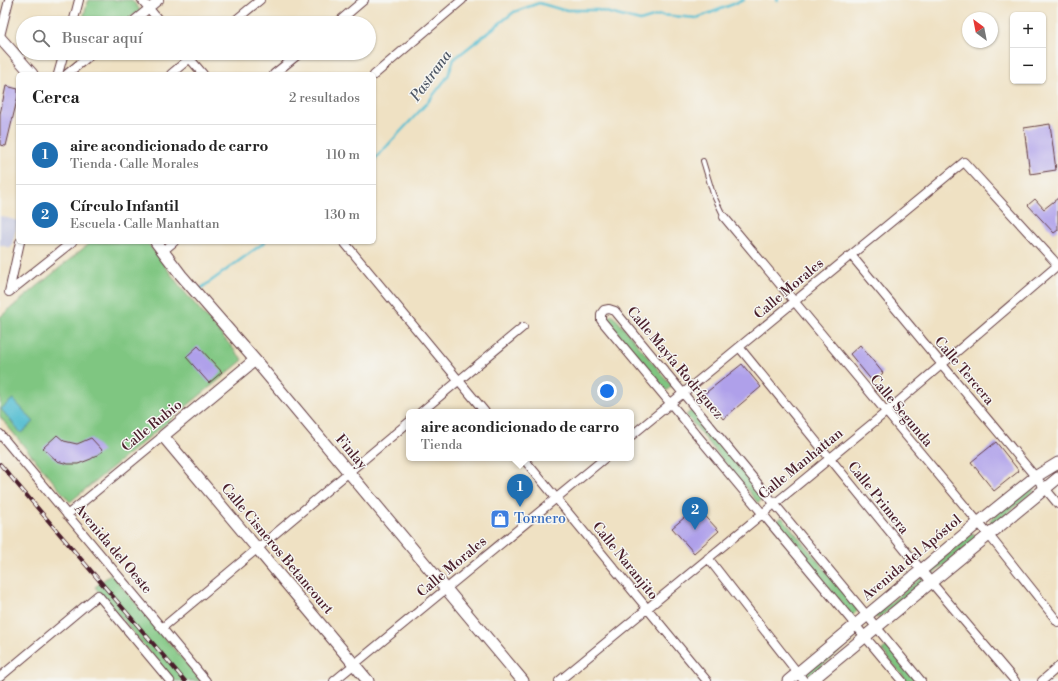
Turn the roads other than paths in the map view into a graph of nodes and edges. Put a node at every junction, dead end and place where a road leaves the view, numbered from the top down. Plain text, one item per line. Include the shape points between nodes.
1 (9, 0) edge
2 (79, 0) edge
3 (142, 0) edge
4 (159, 0) edge
5 (260, 0) edge
6 (364, 0) edge
7 (462, 0) edge
8 (149, 8) junction
9 (75, 16) edge
10 (139, 16) edge
11 (155, 16) edge
12 (241, 16) edge
13 (345, 16) edge
14 (0, 37) edge
15 (16, 56) edge
16 (20, 60) edge
17 (62, 60) edge
18 (84, 60) edge
19 (185, 60) edge
20 (193, 60) edge
21 (291, 60) edge
22 (30, 72) edge
23 (59, 72) edge
24 (69, 72) edge
25 (173, 72) edge
26 (202, 72) edge
27 (276, 72) edge
28 (376, 74) edge
29 (703, 161) dead end
30 (724, 217) joint
31 (20, 244) edge
32 (70, 244) edge
33 (158, 244) edge
34 (172, 244) edge
35 (346, 244) edge
36 (163, 251) junction
37 (851, 255) junction
38 (1058, 265) edge
39 (794, 302) junction
40 (523, 327) dead end
41 (739, 347) junction
42 (255, 360) junction
43 (942, 365) junction
44 (459, 380) junction
45 (683, 394) junction
46 (671, 404) junction
47 (425, 409) edge
48 (483, 409) edge
49 (885, 413) junction
50 (406, 424) edge
51 (0, 434) edge
52 (634, 434) edge
53 (163, 436) junction
54 (829, 459) junction
55 (525, 461) edge
56 (601, 461) edge
57 (1058, 463) edge
58 (349, 472) junction
59 (1035, 477) junction
60 (1058, 478) edge
61 (1045, 488) junction
62 (556, 498) junction
63 (774, 503) junction
64 (1058, 504) edge
65 (762, 513) junction
66 (67, 515) junction
67 (978, 523) junction
68 (988, 534) junction
69 (258, 549) junction
70 (708, 558) junction
71 (920, 570) junction
72 (931, 582) junction
73 (446, 589) junction
74 (647, 609) junction
75 (867, 615) junction
76 (1058, 622) edge
77 (855, 624) junction
78 (877, 627) junction
79 (162, 628) junction
80 (865, 636) junction
81 (354, 665) junction
82 (1058, 667) edge
83 (0, 677) edge
84 (801, 677) edge
85 (170, 681) edge
86 (206, 681) edge
87 (334, 681) edge
88 (368, 681) edge
89 (523, 681) edge
90 (559, 681) edge
91 (707, 681) edge
92 (788, 681) edge
93 (811, 681) edge
94 (902, 681) edge
95 (921, 681) edge
96 (1015, 681) edge
97 (1042, 681) edge

1 - 14 street
2 - 9 street
3 - 8 street
4 - 8 street
5 - 12 street
6 - 13 street
7 - 28 street
8 - 10 street
8 - 11 street
14 - 15 street
16 - 22 street
17 - 23 street
18 - 24 street
19 - 25 street
20 - 26 street
21 - 27 street
29 - 30 lane via 713,194
30 - 39 street, Calle Segunda
31 - 32 street via 10,292
33 - 36 street, Finlay
34 - 36 street
35 - 44 street
36 - 42 street, Finlay
37 - 38 street, Calle Morales via 964,162
37 - 39 street, Calle Morales
37 - 43 street, Calle Tercera
38 - 43 street, Calle Manhattan
39 - 41 street, Calle Morales
39 - 49 street, Calle Segunda
40 - 44 street
41 - 45 street, Calle Morales
41 - 54 street, Calle Primera
42 - 53 street, Calle Rubio
42 - 58 street, Finlay
43 - 49 street, Calle Manhattan
43 - 59 street, Calle Tercera
44 - 47 street
44 - 48 street
45 - 46 street, Calle Morales
45 - 46 street, Calle Mayía Rodríguez via 615,311 604,310 601,320
45 - 63 street, Calle Mayía Rodríguez
46 - 52 street, Calle Morales
46 - 65 street, Calle Mayía Rodríguez
49 - 54 street, Calle Manhattan
49 - 67 street, Calle Segunda
50 - 58 street
51 - 66 street, Avenida del Oeste
53 - 66 street, Calle Rubio
53 - 69 street, Calle Cisneros Betancourt
54 - 63 street, Calle Manhattan
54 - 71 street, Calle Primera
55 - 62 street, Calle Naranjito
56 - 62 street, Calle Morales
57 - 59 street, Avenida del Apóstol
58 - 69 street
58 - 73 street, Finlay
59 - 61 street, Calle Tercera
59 - 67 street, Avenida del Apóstol
60 - 61 street
61 - 64 street, Calle Tercera
61 - 68 street
62 - 73 street, Calle Morales
62 - 74 street, Calle Naranjito
63 - 65 street, Calle Manhattan
63 - 75 street, Calle Mayía Rodríguez
65 - 70 street, Calle Manhattan
65 - 77 street, Calle Mayía Rodríguez
66 - 79 street, Avenida del Oeste
67 - 68 street, Calle Segunda
67 - 71 street, Avenida del Apóstol
68 - 72 street
68 - 76 street, Calle Segunda
69 - 79 street
69 - 81 street, Calle Cisneros Betancourt
70 - 74 street, Calle Manhattan
70 - 84 street
71 - 72 street, Calle Primera
71 - 75 street, Avenida del Apóstol
72 - 78 street
72 - 96 street, Calle Primera
73 - 81 street, Calle Morales
73 - 89 street, Finlay
74 - 90 street, Calle Manhattan
74 - 91 street, Calle Naranjito
75 - 77 street, Avenida del Apóstol
75 - 78 street, Calle Mayía Rodríguez
77 - 80 street, Calle Mayía Rodríguez
77 - 84 street, Avenida del Apóstol
78 - 80 street
78 - 95 street, Calle Mayía Rodríguez
79 - 86 street, Avenida del Oeste
80 - 93 street
80 - 94 street, Calle Mayía Rodríguez
81 - 87 street, Calle Morales
81 - 88 street, Calle Cisneros Betancourt
82 - 97 street
83 - 85 street via 98,595
84 - 92 street, Avenida del Apóstol

